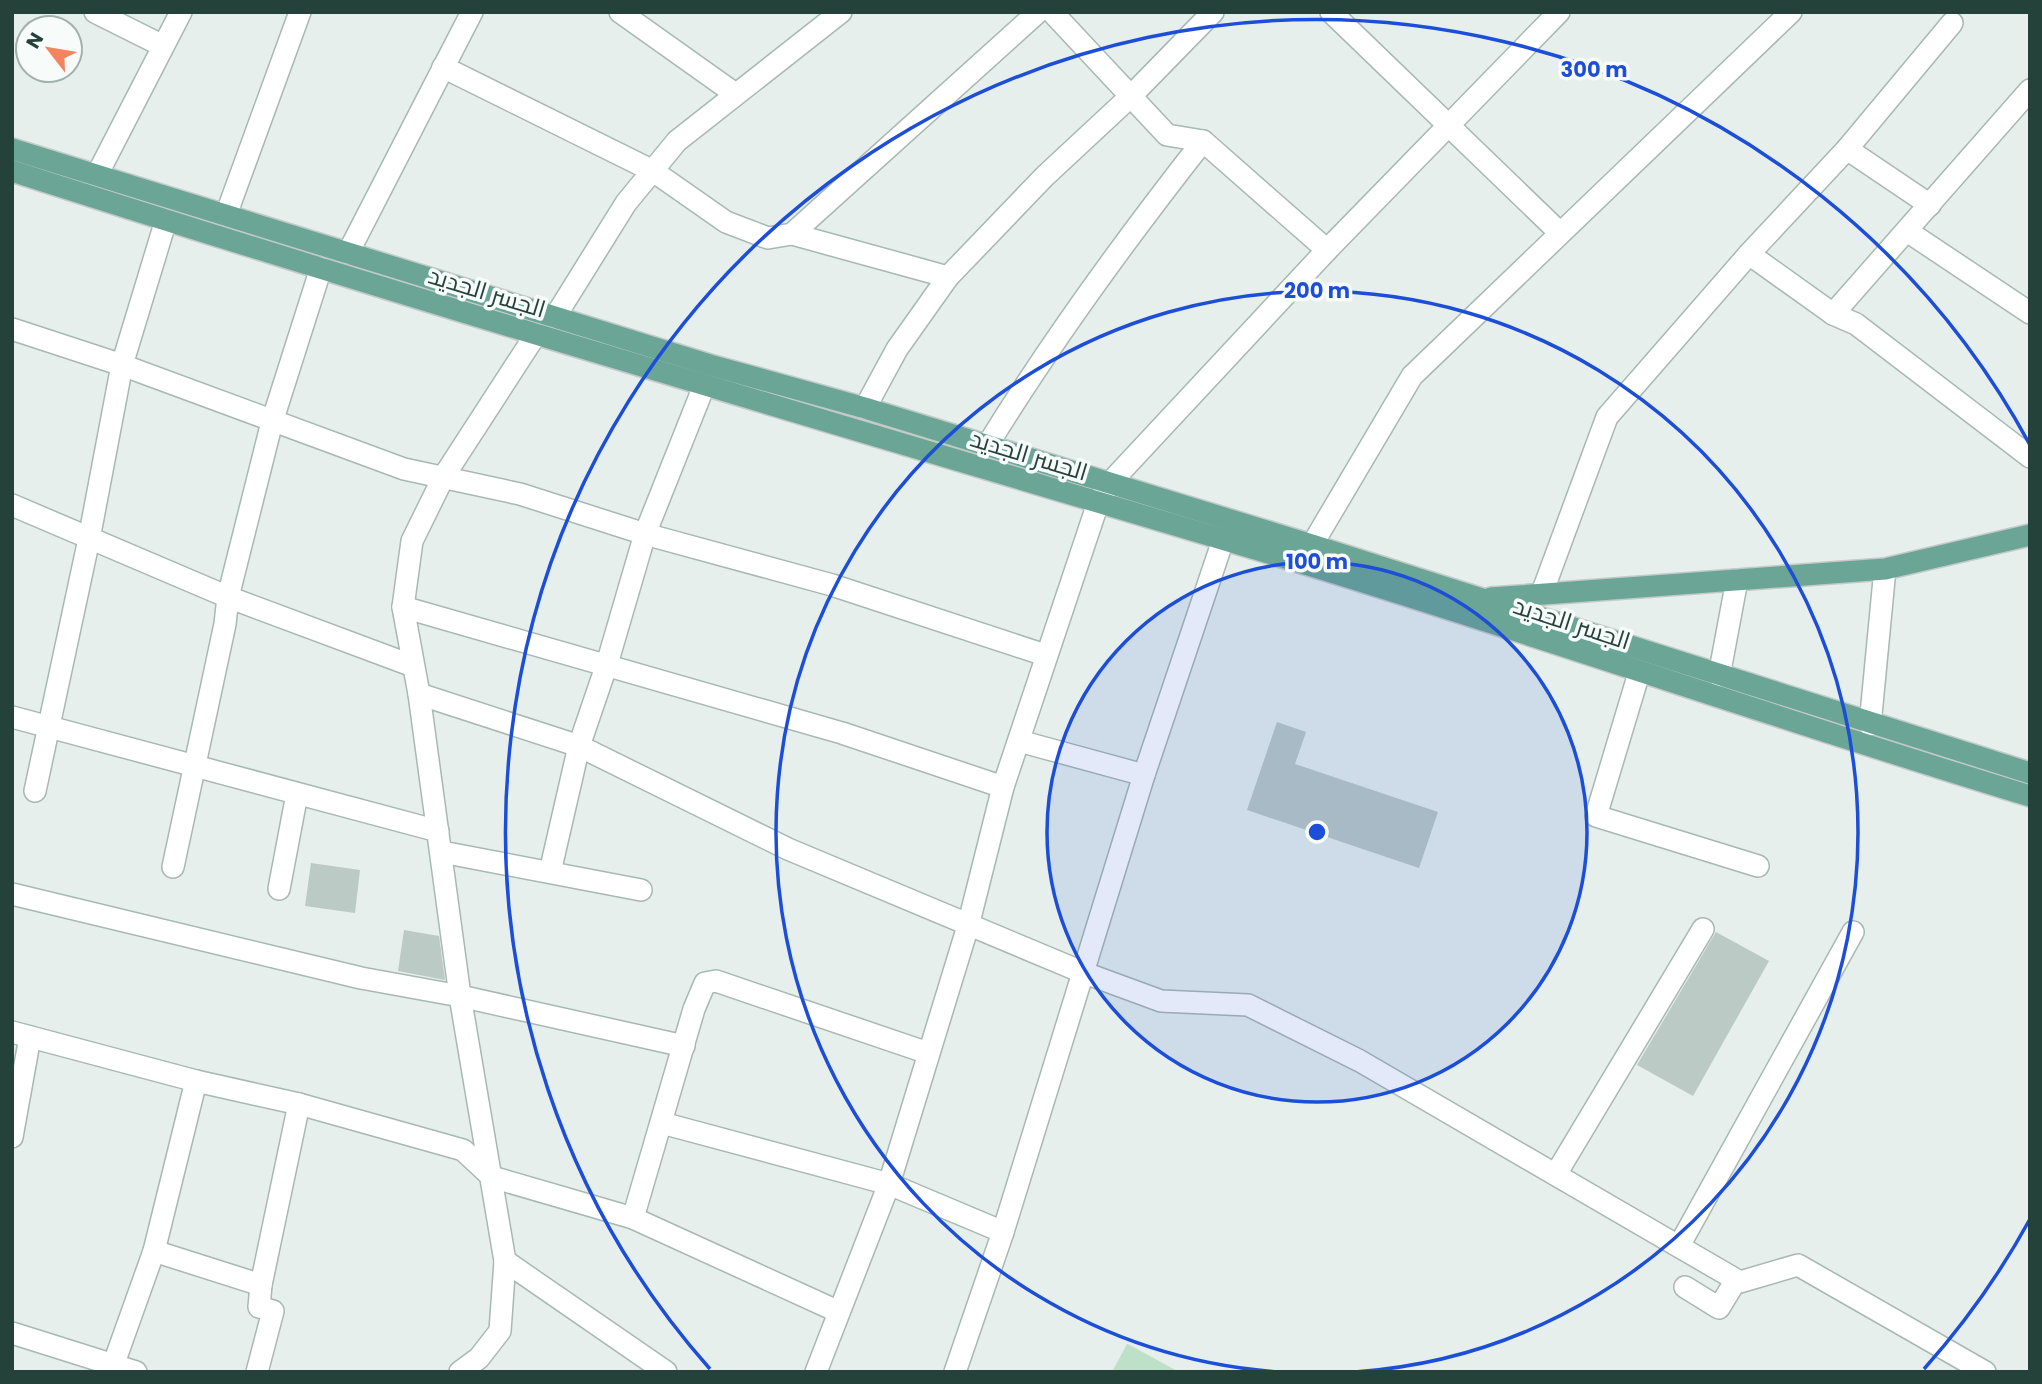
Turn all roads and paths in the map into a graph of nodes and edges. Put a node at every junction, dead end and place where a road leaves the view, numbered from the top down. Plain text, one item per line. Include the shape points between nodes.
1 (95, 12) edge
2 (181, 12) edge
3 (300, 12) edge
4 (472, 12) edge
5 (620, 12) edge
6 (841, 12) edge
7 (1038, 12) edge
8 (1052, 12) edge
9 (1213, 12) edge
10 (1331, 12) edge
11 (1559, 12) edge
12 (1791, 12) edge
13 (1952, 23) dead end
14 (163, 46) junction
15 (443, 68) junction
16 (2030, 90) edge
17 (734, 93) junction
18 (1131, 96) junction
19 (1448, 125) junction
20 (1203, 141) junction
21 (12, 149) edge
22 (1847, 149) junction
23 (12, 171) edge
24 (653, 172) junction
25 (97, 175) junction
26 (1930, 205) junction
27 (226, 215) junction
28 (166, 220) junction
29 (1907, 231) junction
30 (1559, 232) junction
31 (792, 233) junction
32 (1327, 250) junction
33 (348, 253) junction
34 (1749, 254) junction
35 (321, 268) junction
36 (948, 277) junction
37 (2030, 313) edge
38 (1833, 314) junction
39 (555, 317) junction
40 (12, 329) edge
41 (536, 334) junction
42 (122, 365) junction
43 (704, 386) junction
44 (865, 408) junction
45 (272, 422) junction
46 (987, 446) junction
47 (2030, 457) edge
48 (444, 476) junction
49 (1109, 484) junction
50 (1098, 503) junction
51 (12, 505) edge
52 (645, 534) junction
53 (2030, 535) edge
54 (89, 539) junction
55 (1223, 540) junction
56 (1312, 545) junction
57 (1885, 569) junction
58 (1737, 580) junction
59 (1542, 593) junction
60 (228, 597) junction
61 (1482, 599) junction
62 (403, 607) junction
63 (1045, 655) junction
64 (607, 664) junction
65 (413, 666) junction
66 (1639, 673) junction
67 (1719, 676) junction
68 (419, 694) junction
69 (12, 718) edge
70 (47, 725) junction
71 (1870, 725) junction
72 (1018, 741) junction
73 (579, 746) junction
74 (194, 767) junction
75 (2030, 773) edge
76 (1144, 775) junction
77 (1003, 788) junction
78 (35, 791) dead end
79 (297, 794) junction
80 (2030, 796) edge
81 (440, 841) junction
82 (1758, 866) dead end
83 (173, 867) dead end
84 (550, 872) junction
85 (279, 889) dead end
86 (641, 890) dead end
87 (12, 894) edge
88 (968, 926) junction
89 (1703, 929) dead end
90 (1853, 932) dead end
91 (1082, 972) junction
92 (460, 996) junction
93 (21, 1035) edge
94 (684, 1046) junction
95 (928, 1053) junction
96 (196, 1081) junction
97 (299, 1104) junction
98 (662, 1124) junction
99 (12, 1137) edge
100 (1556, 1174) junction
101 (492, 1177) junction
102 (889, 1184) junction
103 (633, 1217) junction
104 (1003, 1232) junction
105 (1679, 1246) junction
106 (154, 1251) junction
107 (505, 1261) junction
108 (1735, 1280) junction
109 (261, 1285) junction
110 (1685, 1287) dead end
111 (839, 1312) junction
112 (12, 1333) edge
113 (114, 1363) junction
114 (136, 1372) edge
115 (257, 1372) edge
116 (460, 1372) edge
117 (666, 1372) edge
118 (816, 1372) edge
119 (955, 1372) edge
120 (1985, 1372) edge

1 - 14 street
2 - 14 street
3 - 27 street
4 - 15 street
5 - 17 street
6 - 17 street
7 - 31 street
8 - 18 street
9 - 18 street
10 - 19 street
11 - 19 street
12 - 30 street
13 - 22 street
14 - 25 street
15 - 24 street
15 - 33 street
16 - 26 street
17 - 24 street via 677,141
18 - 20 street via 1167,135
18 - 36 street via 1045,176
19 - 30 street
19 - 32 street
20 - 32 street
20 - 46 street via 1026,383
21 - 25 main road, الجسر الجديد
22 - 26 street
22 - 34 street
23 - 28 main road, الجسر الجديد
24 - 31 street via 726,222 768,238
24 - 39 street via 626,203
25 - 27 main road, الجسر الجديد
26 - 29 street
27 - 33 main road, الجسر الجديد
28 - 35 main road, الجسر الجديد
28 - 42 street
29 - 37 street
29 - 38 street
30 - 56 street via 1412,376
31 - 36 street
32 - 49 street
33 - 39 main road, الجسر الجديد
34 - 38 street
34 - 59 street via 1607,417
35 - 41 main road, الجسر الجديد
35 - 45 street
36 - 44 street via 897,349
38 - 47 street via 1856,324
39 - 44 main road, الجسر الجديد
40 - 42 street
41 - 43 main road, الجسر الجديد
41 - 48 street
42 - 45 street
42 - 54 street
43 - 50 main road, الجسر الجديد
43 - 52 street
44 - 46 main road, الجسر الجديد
45 - 48 street via 404,469
45 - 60 street
46 - 49 main road, الجسر الجديد
48 - 52 street via 520,494
48 - 62 street via 412,541
49 - 50 street
49 - 56 main road, الجسر الجديد
50 - 55 main road, الجسر الجديد
50 - 63 street
51 - 54 street
52 - 63 street via 832,585
52 - 64 street
53 - 57 main road
54 - 60 street
54 - 70 street
55 - 66 main road, الجسر الجديد
55 - 76 street
56 - 61 main road, الجسر الجديد
57 - 58 main road
57 - 71 street
58 - 59 main road
58 - 67 street
59 - 61 main road
60 - 65 street
60 - 74 street
61 - 67 main road, الجسر الجديد
62 - 64 street
62 - 65 street
63 - 72 street
64 - 73 street
64 - 77 street via 842,733
65 - 68 street
66 - 80 main road, الجسر الجديد
66 - 82 street via 1595,816
67 - 71 main road, الجسر الجديد
68 - 73 street
68 - 81 street
69 - 70 street
70 - 74 street
70 - 78 street
71 - 75 main road, الجسر الجديد
72 - 76 street
72 - 77 street
73 - 84 street
73 - 88 street via 788,849
74 - 79 street
74 - 83 street
76 - 91 street
77 - 88 street
79 - 81 street
79 - 85 street
81 - 84 street
81 - 92 street
84 - 86 street
87 - 92 street via 347,975
88 - 91 street
88 - 95 street
89 - 100 street
90 - 105 street
91 - 100 street via 1161,1001 1248,1005 1360,1061
91 - 104 street
92 - 94 street
92 - 101 street
93 - 96 street
93 - 99 street
94 - 95 street via 700,992 705,983 716,981
94 - 98 street
95 - 102 street
96 - 97 street
96 - 106 street
97 - 101 street via 463,1150
97 - 109 street
98 - 102 street
98 - 103 street
100 - 105 street
101 - 103 street
101 - 107 street
102 - 104 street
102 - 111 street
103 - 111 street
104 - 119 street
105 - 108 street
106 - 109 street
106 - 113 street
107 - 116 street via 500,1331 479,1358
107 - 117 street
108 - 110 street via 1719,1308
108 - 120 street via 1798,1265
109 - 115 street via 258,1307 273,1311
111 - 118 street
112 - 113 street
113 - 114 street

